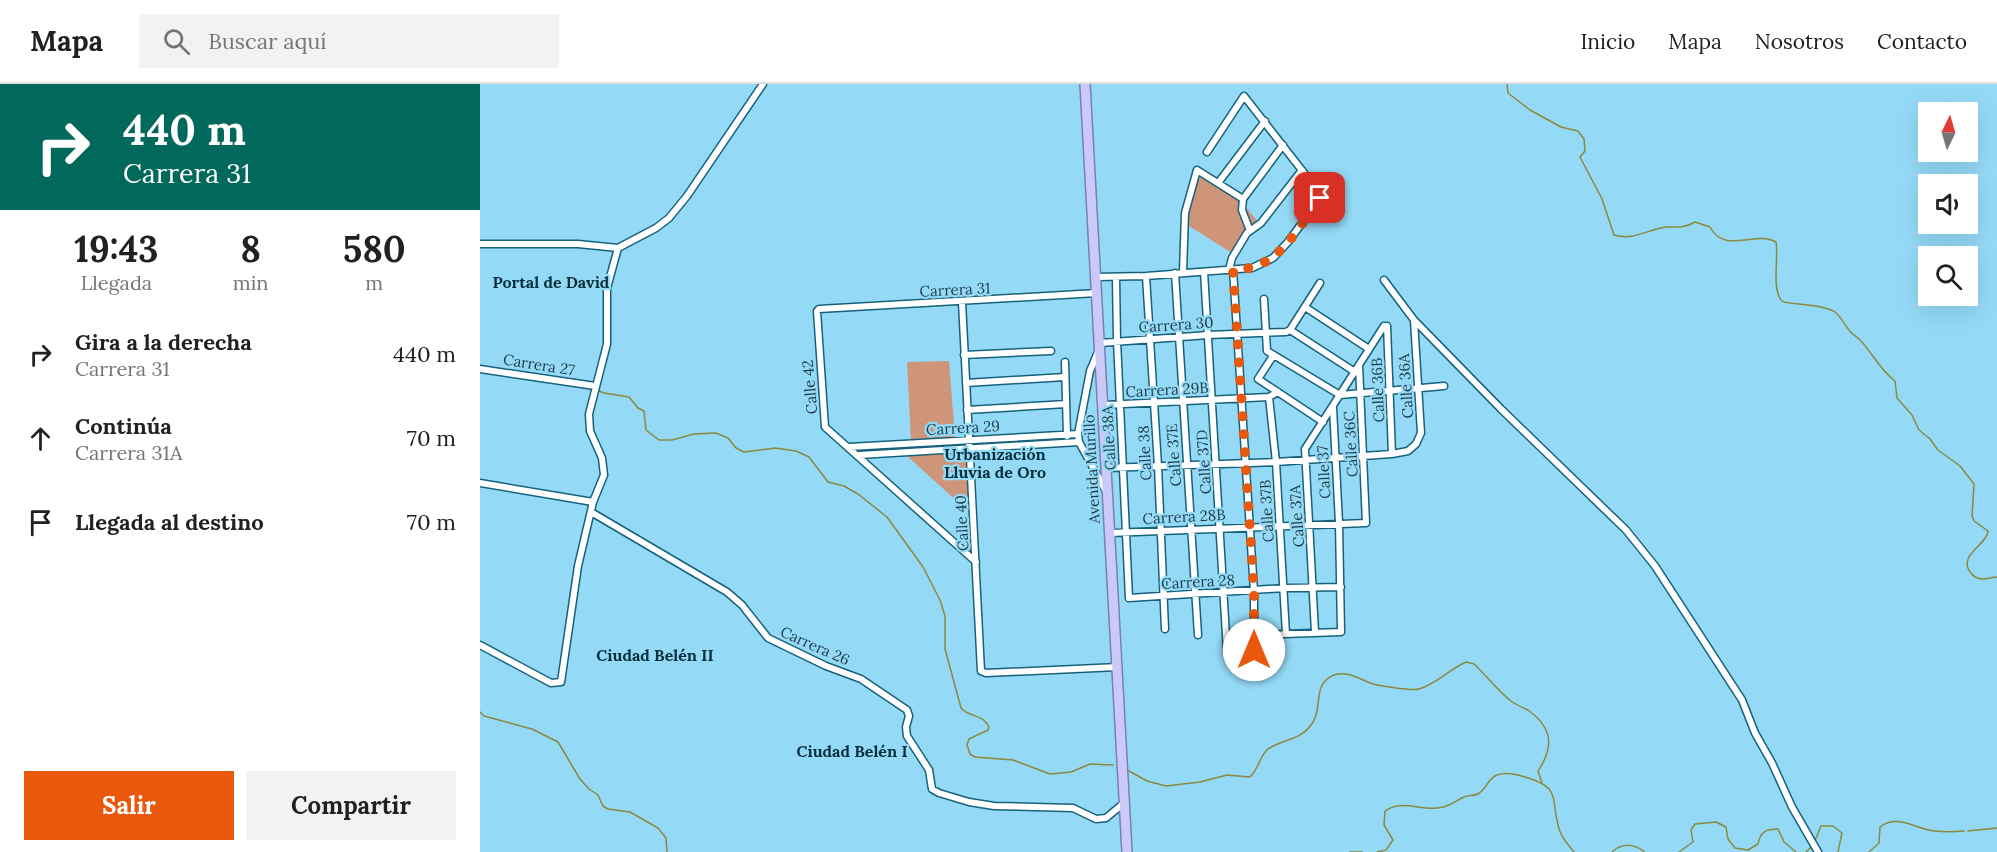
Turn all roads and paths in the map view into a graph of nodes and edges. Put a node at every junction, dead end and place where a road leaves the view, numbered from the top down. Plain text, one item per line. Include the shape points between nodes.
1 (763, 84) edge
2 (1085, 84) edge
3 (1265, 121) junction
4 (1283, 145) junction
5 (1207, 152) dead end
6 (1302, 170) junction
7 (1218, 183) junction
8 (1242, 199) junction
9 (1250, 231) junction
10 (480, 244) edge
11 (618, 248) junction
12 (1231, 270) junction
13 (1204, 272) junction
14 (1175, 273) junction
15 (1183, 273) junction
16 (1146, 276) junction
17 (1096, 277) junction
18 (1116, 278) junction
19 (1384, 280) dead end
20 (1320, 283) dead end
21 (1097, 293) junction
22 (1264, 299) dead end
23 (962, 302) junction
24 (1305, 307) junction
25 (816, 314) joint
26 (1414, 320) junction
27 (1290, 330) junction
28 (1265, 332) junction
29 (1237, 333) junction
30 (1208, 334) junction
31 (1179, 337) junction
32 (1150, 339) junction
33 (1117, 340) junction
34 (1100, 345) junction
35 (1369, 349) junction
36 (1051, 351) dead end
37 (964, 355) junction
38 (1273, 356) junction
39 (1065, 362) dead end
40 (1359, 365) junction
41 (480, 369) edge
42 (1355, 372) junction
43 (1065, 377) junction
44 (966, 383) junction
45 (1444, 386) dead end
46 (595, 387) junction
47 (1419, 388) junction
48 (1390, 390) junction
49 (1278, 392) junction
50 (1360, 393) junction
51 (1340, 395) junction
52 (1269, 397) junction
53 (1241, 398) junction
54 (1212, 399) junction
55 (1183, 401) junction
56 (1154, 402) junction
57 (1066, 404) junction
58 (1119, 404) junction
59 (1103, 405) junction
60 (1333, 407) junction
61 (967, 410) junction
62 (1323, 422) junction
63 (1067, 434) junction
64 (1078, 434) junction
65 (969, 440) junction
66 (1078, 442) junction
67 (1068, 443) junction
68 (849, 447) junction
69 (969, 448) junction
70 (1392, 454) junction
71 (859, 455) junction
72 (1364, 457) junction
73 (1336, 459) junction
74 (1305, 460) junction
75 (1276, 462) junction
76 (1216, 463) junction
77 (1246, 463) junction
78 (1186, 464) junction
79 (1158, 465) junction
80 (1123, 467) junction
81 (1106, 468) junction
82 (480, 483) edge
83 (1107, 494) junction
84 (593, 502) junction
85 (591, 512) junction
86 (1339, 523) junction
87 (1366, 523) joint
88 (1310, 524) junction
89 (1279, 526) junction
90 (1220, 527) junction
91 (1250, 527) junction
92 (1191, 529) junction
93 (1161, 530) junction
94 (1125, 532) junction
95 (1110, 533) junction
96 (976, 562) junction
97 (1341, 587) junction
98 (1284, 588) junction
99 (1313, 588) junction
100 (1254, 591) junction
101 (1224, 592) junction
102 (1195, 595) junction
103 (1164, 596) junction
104 (1129, 598) joint
105 (1165, 629) dead end
106 (1315, 633) junction
107 (1286, 634) junction
108 (1198, 635) dead end
109 (1255, 635) junction
110 (480, 645) edge
111 (1227, 652) dead end
112 (1254, 665) dead end
113 (1118, 667) junction
114 (1124, 803) junction
115 (1127, 852) edge
116 (1818, 852) edge

1 - 11 street via 669,218
2 - 17 main road, Avenida Murillo
3 - 4 street
3 - 5 street via 1244,96
3 - 7 street
4 - 6 street
4 - 8 street
6 - 9 street via 1261,223
6 - 12 street via 1322,196 1273,258 1252,268
7 - 8 street
7 - 15 street via 1197,170 1187,200
8 - 9 street
9 - 12 street via 1232,258
10 - 11 street
11 - 46 street via 607,288 607,344
12 - 13 street
12 - 29 street
13 - 15 street
13 - 30 street, Calle 37D
14 - 15 street
14 - 16 street
14 - 31 street, Calle 37E
16 - 18 street
16 - 32 street, Calle 38
17 - 18 street
17 - 21 main road, Avenida Murillo
18 - 33 street, Calle 38A
19 - 26 street
20 - 24 street
21 - 23 street, Carrera 31
21 - 34 main road, Avenida Murillo
22 - 28 street
23 - 25 street, Carrera 31 via 819,309
23 - 37 street, Calle 40
24 - 27 street
24 - 35 street
25 - 68 street, Calle 42 via 825,427
26 - 47 street, Calle 36A
26 - 116 street via 1626,530 1654,566 1742,700 1792,807
27 - 28 street, Carrera 30
27 - 42 street
28 - 29 street, Carrera 30
28 - 38 street via 1267,351
29 - 30 street, Carrera 30
29 - 53 street
30 - 31 street, Carrera 30
30 - 54 street, Calle 37D
31 - 32 street, Carrera 30
31 - 55 street, Calle 37E
32 - 33 street, Carrera 30
32 - 56 street, Calle 38
33 - 34 street, Carrera 30
33 - 58 street, Calle 38A
34 - 59 main road, Avenida Murillo
34 - 64 street via 1090,371
35 - 40 street
35 - 48 street, Calle 36B via 1385,326
36 - 37 street
37 - 44 street, Calle 40
38 - 49 street via 1258,379
38 - 51 street
39 - 43 street
40 - 42 street
40 - 50 street, Calle 36C
41 - 46 street, Carrera 27
42 - 51 street
43 - 44 street
43 - 57 street
44 - 61 street, Calle 40
45 - 47 street
46 - 84 street via 590,431 604,474
47 - 48 street
47 - 70 street, Calle 36A via 1421,433 1408,452
48 - 50 street
48 - 70 street, Calle 36B
49 - 52 street
49 - 62 street
50 - 51 street
50 - 72 street, Calle 36C
51 - 60 street
52 - 53 street, Carrera 29B
52 - 75 street, Calle 37B
53 - 54 street, Carrera 29B
53 - 77 street
54 - 55 street, Carrera 29B
54 - 76 street, Calle 37D
55 - 56 street, Carrera 29B
55 - 78 street, Calle 37E
56 - 58 street, Carrera 29B
56 - 79 street, Calle 38
57 - 61 street
57 - 63 street
58 - 59 street, Carrera 29B
58 - 80 street, Calle 38A
59 - 81 main road, Avenida Murillo
60 - 62 street, Calle 37A
60 - 73 street, Calle 37
61 - 65 street, Calle 40
62 - 74 street, Calle 37A via 1305,449
63 - 64 street, Carrera 29
63 - 65 street, Carrera 29
63 - 67 street
64 - 66 street
65 - 68 street, Carrera 29
65 - 69 street, Calle 40
66 - 67 street, Carrera 29
66 - 83 street
67 - 69 street, Carrera 29
68 - 71 street, Calle 42
69 - 71 street, Carrera 29
69 - 96 street, Calle 40
70 - 72 street
71 - 96 street, Calle 42
72 - 73 street
72 - 87 street, Calle 36C
73 - 74 street
73 - 86 street, Calle 37
74 - 75 street
74 - 88 street, Calle 37A
75 - 77 street
75 - 89 street, Calle 37B
76 - 77 street
76 - 78 street
76 - 90 street, Calle 37D
77 - 91 street
78 - 79 street
78 - 92 street, Calle 37E
79 - 80 street
79 - 93 street, Calle 38
80 - 81 street
80 - 94 street, Calle 38A
81 - 83 main road, Avenida Murillo
82 - 84 street
83 - 95 main road, Avenida Murillo
84 - 85 street
85 - 110 street via 578,566 561,682 551,683
85 - 114 street, Carrera 26 via 727,592 768,638 861,679 907,710 907,736 929,770 933,790 969,802 1073,808 1096,819 1106,818
86 - 87 street, Carrera 28B
86 - 88 street, Carrera 28B
86 - 97 street, Calle 37
88 - 89 street, Carrera 28B
88 - 99 street, Calle 37A
89 - 91 street, Carrera 28B
89 - 98 street, Calle 37B
90 - 91 street, Carrera 28B
90 - 92 street, Carrera 28B
90 - 101 street, Calle 37D
91 - 100 street
92 - 93 street, Carrera 28B
92 - 102 street, Calle 37E
93 - 94 street, Carrera 28B
93 - 103 street, Calle 38
94 - 95 street, Carrera 28B
94 - 104 street, Calle 38A
95 - 113 main road, Avenida Murillo
96 - 113 street, Calle 40 via 981,671
97 - 99 street, Carrera 28
97 - 106 street, Calle 37 via 1341,632
98 - 99 street, Carrera 28
98 - 100 street, Carrera 28
98 - 107 street, Calle 37B
99 - 106 street, Calle 37A
100 - 101 street, Carrera 28
100 - 109 street
101 - 102 street, Carrera 28
101 - 111 street, Calle 37D
102 - 103 street, Carrera 28
102 - 108 street, Calle 37E
103 - 104 street, Carrera 28
103 - 105 street, Calle 38
106 - 107 street
107 - 109 street
109 - 112 street
113 - 114 main road, Avenida Murillo
114 - 115 main road, Avenida Murillo

